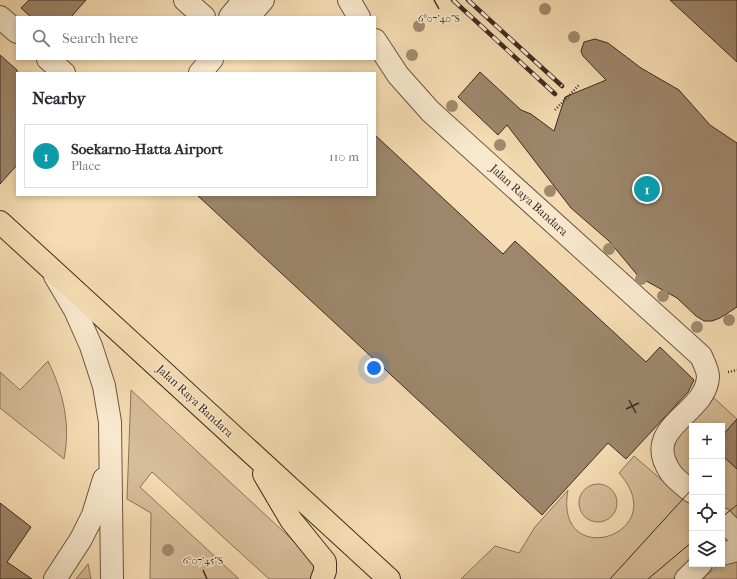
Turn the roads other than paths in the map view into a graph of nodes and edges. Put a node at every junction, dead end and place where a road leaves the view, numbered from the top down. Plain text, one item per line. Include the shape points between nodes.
1 (185, 0) edge
2 (244, 0) edge
3 (263, 0) edge
4 (349, 0) edge
5 (203, 16) edge
6 (231, 16) edge
7 (249, 16) edge
8 (358, 16) edge
9 (0, 18) edge
10 (16, 31) edge
11 (376, 42) edge
12 (49, 60) edge
13 (211, 60) edge
14 (63, 72) edge
15 (201, 72) edge
16 (0, 222) edge
17 (50, 267) junction
18 (110, 453) junction
19 (253, 454) junction
20 (689, 489) edge
21 (725, 522) edge
22 (737, 534) edge
23 (737, 550) edge
24 (725, 553) edge
25 (698, 567) edge
26 (55, 579) edge
27 (112, 579) edge
28 (322, 579) edge
29 (389, 579) edge
30 (686, 579) edge

1 - 5 street
2 - 6 street
3 - 7 street
4 - 8 street
9 - 10 street
11 - 20 street, Jalan Raya Bandara via 398,75 430,111 702,356 708,375 702,395 666,436 663,453 672,474
12 - 14 street
13 - 15 street
16 - 17 main road, Jalan Raya Bandara
17 - 18 street via 75,310 91,346 104,386 110,422
17 - 19 main road, Jalan Raya Bandara
18 - 26 street via 93,516
18 - 27 street
19 - 28 main road via 291,520 325,562
19 - 29 main road, Jalan Raya Bandara
21 - 22 street
23 - 24 street
25 - 30 street

